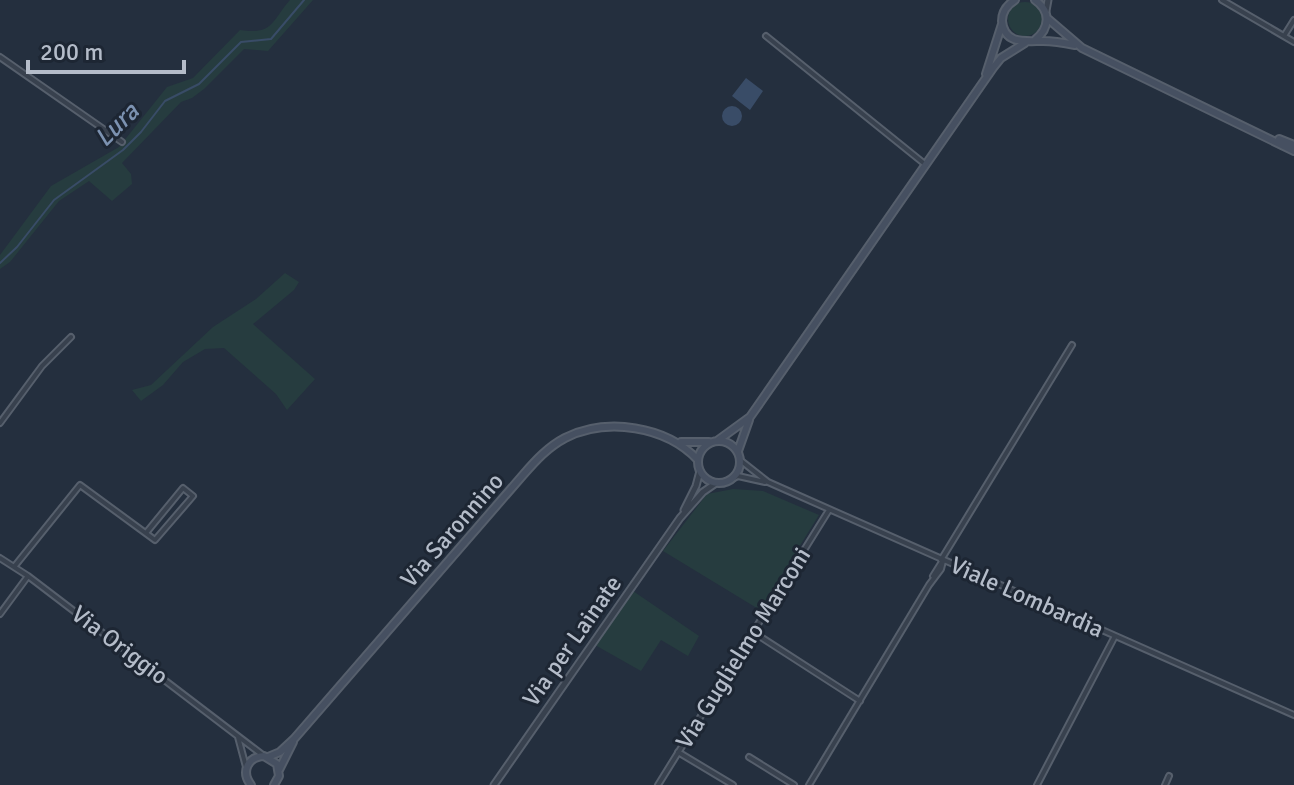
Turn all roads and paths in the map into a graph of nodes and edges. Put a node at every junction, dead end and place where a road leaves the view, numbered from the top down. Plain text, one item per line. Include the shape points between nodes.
1 (1015, 0) edge
2 (1035, 0) edge
3 (1048, 0) edge
4 (1222, 0) edge
5 (1231, 2) edge
6 (1046, 14) junction
7 (1294, 20) edge
8 (1002, 22) junction
9 (766, 36) dead end
10 (1284, 36) junction
11 (1028, 42) junction
12 (1294, 42) edge
13 (1082, 48) junction
14 (0, 57) edge
15 (981, 85) junction
16 (122, 142) dead end
17 (1294, 148) edge
18 (926, 165) junction
19 (71, 337) dead end
20 (1072, 345) dead end
21 (750, 417) junction
22 (0, 423) edge
23 (677, 441) junction
24 (714, 441) junction
25 (738, 451) junction
26 (698, 460) junction
27 (740, 460) junction
28 (700, 471) junction
29 (727, 481) junction
30 (768, 482) junction
31 (716, 483) junction
32 (829, 510) junction
33 (680, 518) junction
34 (146, 533) junction
35 (0, 558) edge
36 (942, 560) junction
37 (14, 567) junction
38 (28, 576) junction
39 (0, 614) edge
40 (753, 632) junction
41 (1115, 636) junction
42 (860, 701) junction
43 (1294, 716) edge
44 (238, 734) junction
45 (294, 739) junction
46 (678, 752) junction
47 (266, 756) junction
48 (749, 757) dead end
49 (246, 768) junction
50 (279, 770) junction
51 (1169, 776) dead end
52 (276, 783) edge
53 (249, 784) edge
54 (494, 785) edge
55 (658, 785) edge
56 (733, 785) edge
57 (794, 785) edge
58 (809, 785) edge
59 (1037, 785) edge
60 (1165, 785) edge

1 - 8 main road
2 - 6 main road
3 - 6 street
4 - 5 street
5 - 10 street
6 - 11 main road via 1044,32
6 - 13 main road
7 - 10 street
8 - 11 main road via 1007,34
8 - 15 main road
9 - 18 street
10 - 12 street
11 - 13 main road
11 - 15 main road via 1001,58
13 - 17 main road
14 - 16 street
15 - 18 main road
18 - 21 main road
19 - 22 street
20 - 36 street
21 - 24 main road
21 - 25 main road
23 - 24 main road, Via Saronnino
23 - 26 main road, Via Saronnino
23 - 45 main road, Via Saronnino via 648,431 605,428 568,437 544,452
24 - 25 main road
24 - 26 main road via 702,449
25 - 27 main road
26 - 28 main road
27 - 29 main road via 737,473
27 - 30 street, Viale Lombardia
28 - 31 main road
28 - 33 street, Via per Lainate
29 - 30 street, Viale Lombardia via 738,476
29 - 31 main road
30 - 32 street, Viale Lombardia
31 - 33 street, Via per Lainate
32 - 36 street, Viale Lombardia
32 - 40 street, Via Guglielmo Marconi
33 - 54 street, Via per Lainate
34 - 34 street via 155,540 193,496 183,488
34 - 37 street via 80,485
35 - 37 street, Via Origgio
36 - 41 street, Viale Lombardia
36 - 42 street
37 - 38 street, Via Origgio
38 - 39 street
38 - 44 street, Via Origgio
40 - 42 street
40 - 46 street, Via Guglielmo Marconi
41 - 43 street, Viale Lombardia
41 - 59 street
42 - 58 street
44 - 47 street, Via Origgio
44 - 49 street
45 - 47 main road, Via Saronnino
45 - 50 main road, Via Saronnino
46 - 55 street, Via Guglielmo Marconi
46 - 56 street
47 - 49 main road, Via Saronnino via 251,760
47 - 50 main road
48 - 57 street
49 - 53 main road
50 - 52 main road, Via Saronnino
51 - 60 street

